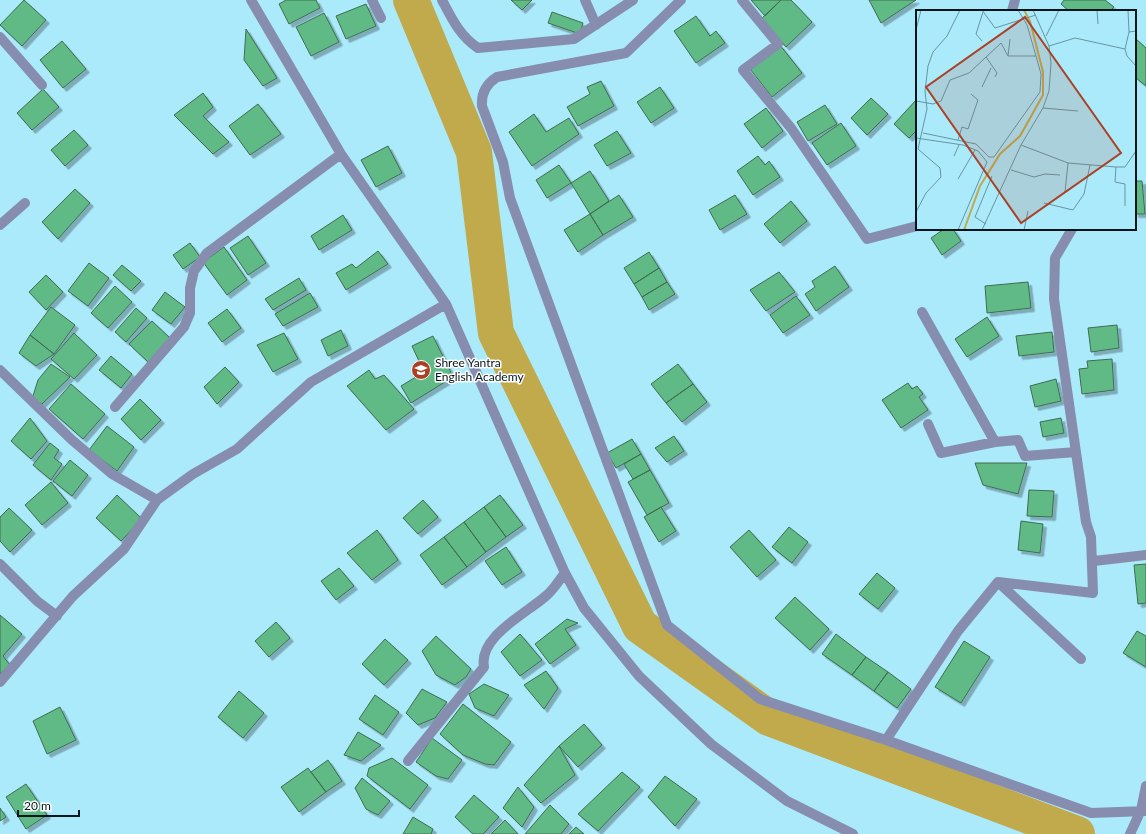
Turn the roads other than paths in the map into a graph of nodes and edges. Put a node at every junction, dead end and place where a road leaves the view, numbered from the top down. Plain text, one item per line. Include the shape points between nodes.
1 (252, 0) edge
2 (372, 0) edge
3 (442, 0) edge
4 (584, 0) edge
5 (633, 0) edge
6 (681, 0) edge
7 (742, 0) edge
8 (1015, 0) edge
9 (1012, 10) edge
10 (381, 18) dead end
11 (596, 25) junction
12 (0, 37) edge
13 (42, 85) dead end
14 (341, 154) junction
15 (25, 203) dead end
16 (0, 225) edge
17 (916, 226) edge
18 (1071, 230) edge
19 (446, 304) junction
20 (922, 312) dead end
21 (0, 370) edge
22 (115, 407) dead end
23 (928, 424) dead end
24 (994, 442) junction
25 (1076, 452) junction
26 (157, 500) junction
27 (1146, 555) edge
28 (1094, 561) junction
29 (0, 564) edge
30 (565, 573) junction
31 (998, 582) junction
32 (57, 616) junction
33 (1080, 659) dead end
34 (0, 682) edge
35 (886, 740) junction
36 (408, 762) dead end
37 (1146, 786) edge
38 (1143, 810) edge
39 (1131, 832) edge
40 (853, 834) edge

1 - 14 street
2 - 10 street
3 - 11 street via 458,30 466,40 478,48 574,39
4 - 11 street
5 - 11 street
6 - 35 street via 626,53 497,78 484,89 482,106 503,162 513,205 667,625 760,699
7 - 17 street via 778,44 743,70 791,128 867,239
8 - 9 street
12 - 13 street
14 - 19 street
14 - 22 street via 207,253 194,270 190,288 190,313 184,327
15 - 16 street
18 - 25 street via 1055,258 1054,299
19 - 26 street via 311,382 237,450 193,474
19 - 30 street
20 - 24 street
21 - 26 street via 72,440 112,474
23 - 24 street via 941,453
24 - 25 street via 1018,440 1025,456
25 - 28 street
26 - 32 street via 124,549 73,596
27 - 28 street
28 - 31 street via 1093,593
29 - 32 street via 37,601
30 - 36 street via 549,594 503,628 488,645 483,661 484,667
30 - 40 street via 584,608 639,676 711,744 787,801
31 - 33 street
31 - 35 street via 958,631
32 - 34 street
35 - 38 street via 1091,813
37 - 38 street
38 - 39 street

